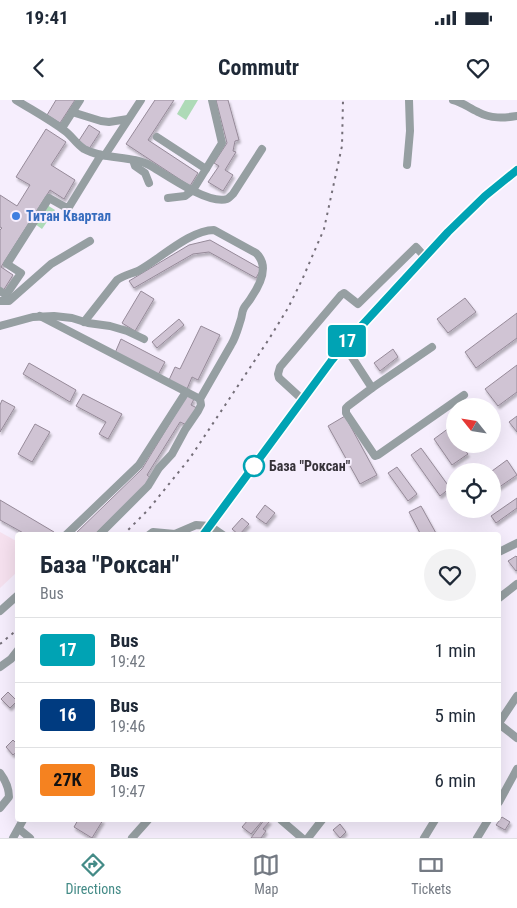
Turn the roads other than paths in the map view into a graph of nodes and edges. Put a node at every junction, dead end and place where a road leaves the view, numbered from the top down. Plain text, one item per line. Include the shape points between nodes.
1 (16, 100) edge
2 (80, 100) edge
3 (141, 100) edge
4 (212, 100) edge
5 (409, 100) edge
6 (453, 100) edge
7 (72, 112) junction
8 (517, 116) edge
9 (128, 119) junction
10 (62, 128) junction
11 (157, 137) dead end
12 (262, 149) dead end
13 (103, 155) junction
14 (133, 160) junction
15 (407, 164) dead end
16 (206, 169) junction
17 (517, 170) edge
18 (149, 183) dead end
19 (193, 190) junction
20 (168, 198) dead end
21 (90, 242) dead end
22 (426, 257) junction
23 (0, 291) edge
24 (0, 302) edge
25 (40, 316) junction
26 (84, 322) junction
27 (0, 326) edge
28 (144, 340) dead end
29 (344, 345) junction
30 (432, 347) dead end
31 (372, 388) junction
32 (186, 392) junction
33 (464, 395) dead end
34 (200, 399) junction
35 (303, 400) junction
36 (210, 526) junction
37 (69, 532) edge
38 (102, 532) edge
39 (180, 532) edge
40 (205, 532) edge
41 (219, 532) edge
42 (517, 542) edge
43 (501, 551) edge
44 (517, 584) edge
45 (501, 596) edge
46 (15, 598) edge
47 (0, 611) edge
48 (15, 653) edge
49 (0, 667) edge
50 (517, 696) edge
51 (501, 721) edge
52 (501, 726) edge
53 (517, 738) edge
54 (517, 769) edge
55 (0, 773) edge
56 (501, 798) edge
57 (0, 808) edge
58 (23, 822) edge
59 (146, 822) edge
60 (283, 822) edge
61 (320, 822) edge
62 (434, 822) edge
63 (487, 822) edge
64 (19, 829) junction
65 (13, 838) edge
66 (30, 838) edge
67 (132, 838) edge
68 (302, 838) edge
69 (308, 838) edge
70 (424, 838) edge
71 (477, 838) edge

1 - 10 street
2 - 7 street
3 - 9 street
4 - 16 street via 222,143
5 - 15 street
6 - 8 street via 481,114 503,119
7 - 9 street via 109,122
7 - 10 street
9 - 13 street
10 - 13 street via 82,148
11 - 16 street
12 - 19 street via 228,199 212,198
13 - 14 street
13 - 23 street via 69,207 49,198 7,264 21,272 6,295
14 - 18 street
14 - 19 street via 150,165
16 - 19 street
17 - 22 street via 485,196
19 - 20 street via 185,196
21 - 24 street via 50,264 9,301
22 - 29 street
22 - 35 street via 416,246 358,304 341,294 280,367 279,378
25 - 26 street
25 - 27 street
25 - 32 street
26 - 28 street via 126,330
26 - 34 street via 122,276 139,270 201,232 214,230 256,253 262,260 262,279 244,308 236,336
29 - 31 street
29 - 35 street
30 - 31 street
31 - 33 street via 346,408 346,413 374,456
32 - 34 street
32 - 37 street via 138,465
34 - 38 street via 198,411 172,454 148,486
35 - 36 street
36 - 39 street via 196,525
36 - 40 street
36 - 41 street
42 - 43 street
44 - 45 street
46 - 47 street
48 - 49 street
50 - 51 street
52 - 53 street
54 - 56 street
55 - 57 street via 9,788 9,798
58 - 64 street
59 - 67 street
60 - 68 street
61 - 69 street
62 - 70 street
63 - 71 street
64 - 65 street
64 - 66 street

